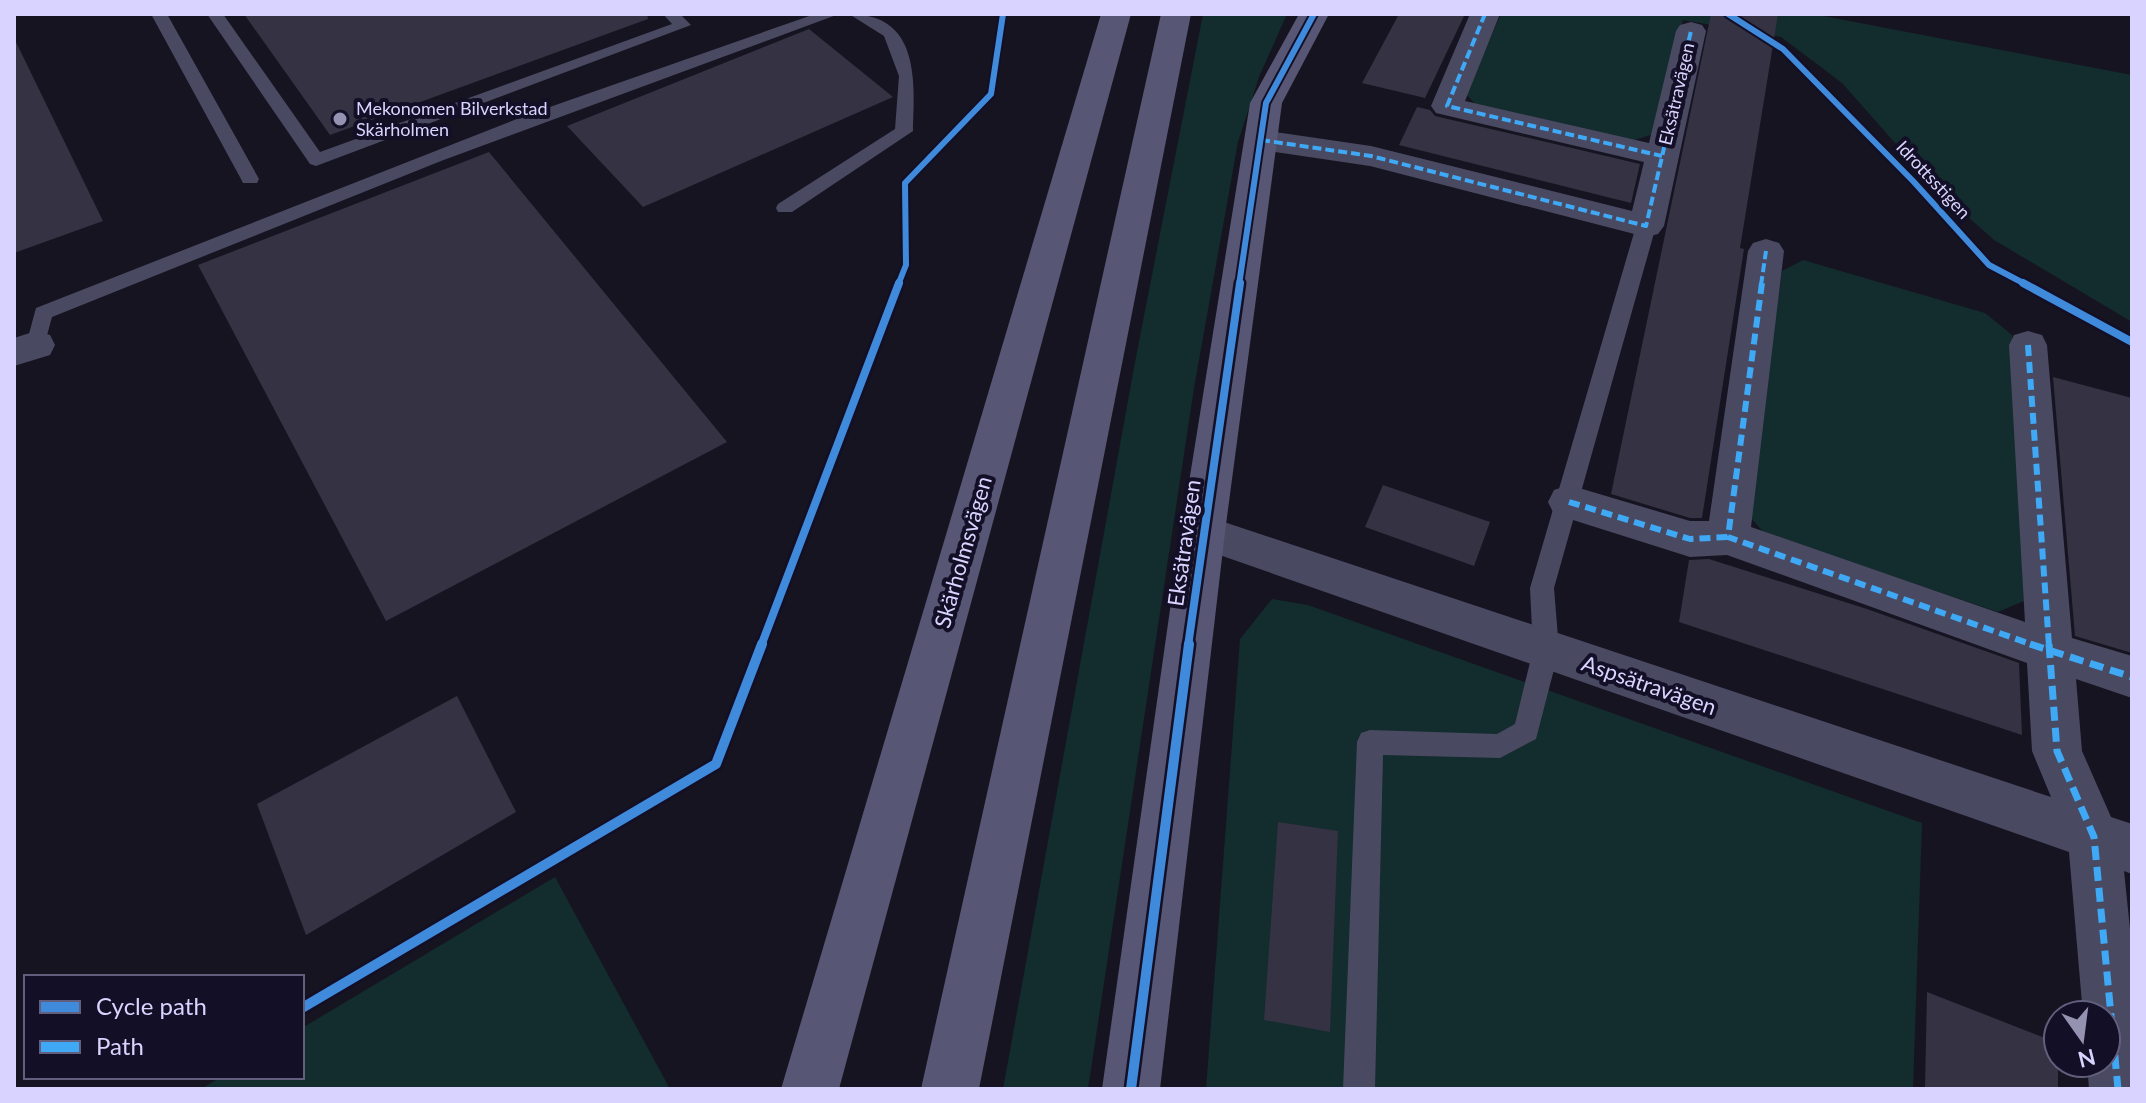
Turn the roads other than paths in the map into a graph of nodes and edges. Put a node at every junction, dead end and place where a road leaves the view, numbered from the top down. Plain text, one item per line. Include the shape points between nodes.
1 (159, 14) edge
2 (215, 14) edge
3 (671, 14) edge
4 (831, 14) edge
5 (857, 14) edge
6 (1116, 14) edge
7 (1176, 14) edge
8 (1314, 14) edge
9 (1485, 14) edge
10 (1691, 31) dead end
11 (1261, 140) junction
12 (1662, 156) junction
13 (250, 179) dead end
14 (785, 208) dead end
15 (1646, 226) junction
16 (1766, 251) dead end
17 (2028, 345) dead end
18 (25, 349) edge
19 (1569, 502) junction
20 (1203, 532) junction
21 (1728, 537) junction
22 (1546, 650) junction
23 (2050, 651) junction
24 (2132, 677) edge
25 (2113, 843) edge
26 (810, 1089) edge
27 (950, 1089) edge
28 (1131, 1089) edge
29 (1359, 1089) edge
30 (2118, 1089) edge

1 - 13 lane
2 - 3 lane via 316,160 683,25
4 - 18 lane via 714,52 43,313
5 - 14 lane via 891,33 907,76 904,131
6 - 26 main road, Skärholmsvägen
7 - 27 main road
8 - 11 main road, Eksätravägen via 1266,103
9 - 12 street, Eksätravägen via 1447,106
10 - 12 street, Eksätravägen
11 - 15 street via 1371,156
11 - 20 main road, Eksätravägen
12 - 15 street, Eksätravägen
15 - 19 lane
16 - 21 street
17 - 23 street
19 - 21 street via 1690,539
19 - 22 lane via 1542,588
20 - 22 street, Aspsätravägen
20 - 28 main road, Eksätravägen
21 - 23 street
22 - 25 street, Aspsätravägen
22 - 29 lane via 1527,731 1500,746 1370,742
23 - 24 street
23 - 25 street via 2057,751
25 - 30 street

